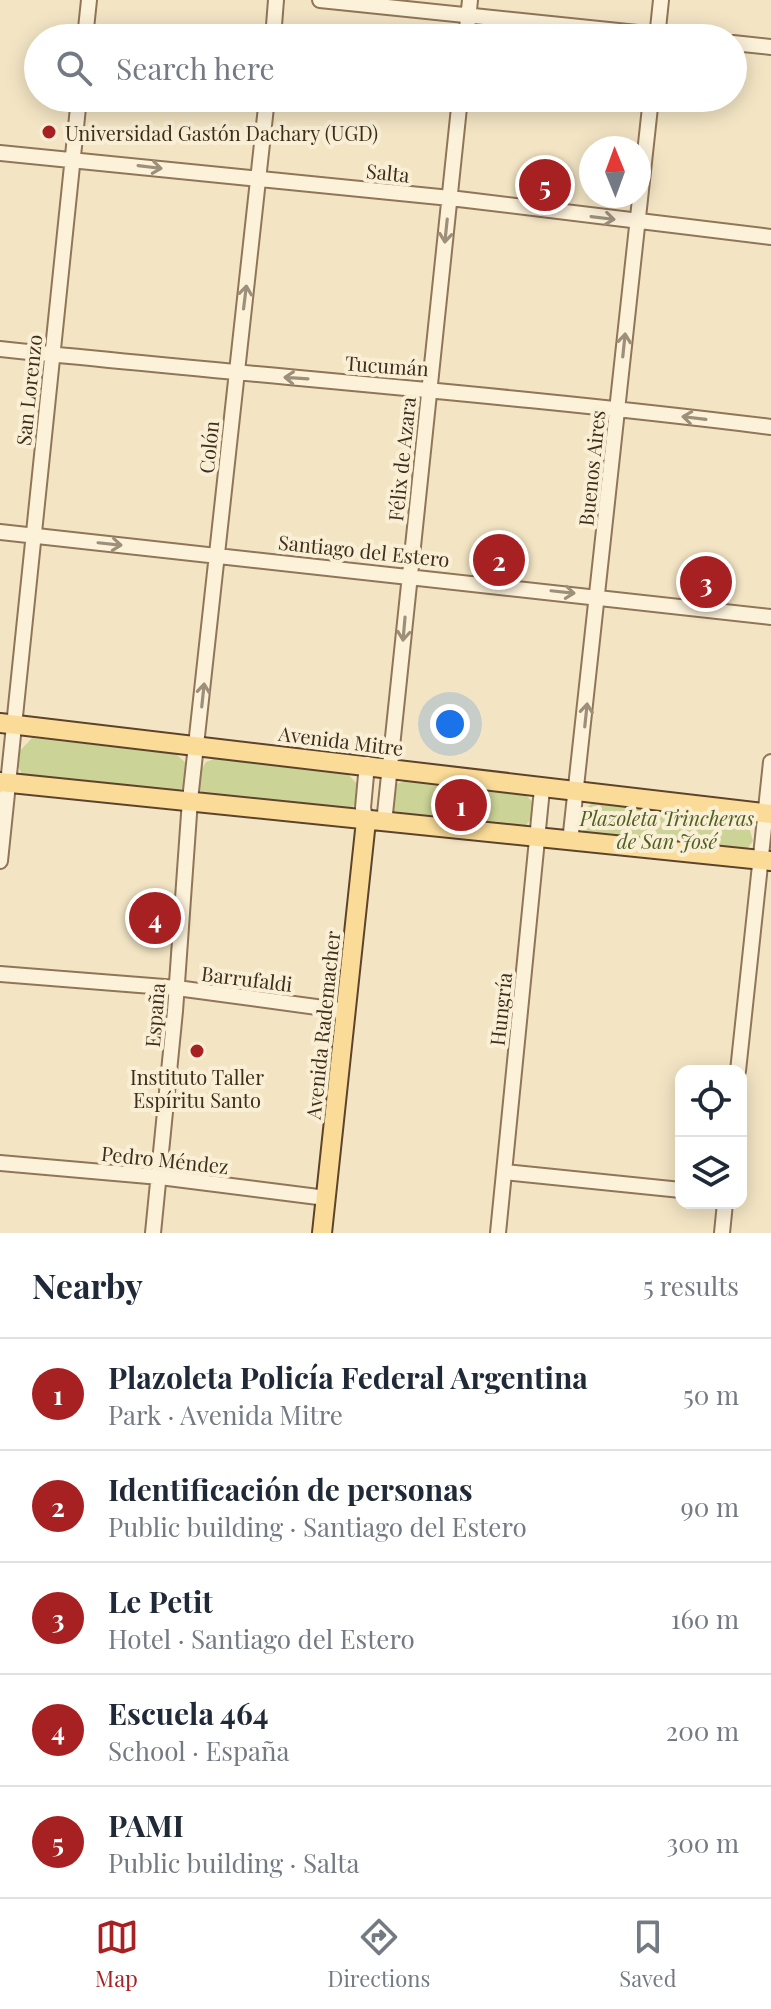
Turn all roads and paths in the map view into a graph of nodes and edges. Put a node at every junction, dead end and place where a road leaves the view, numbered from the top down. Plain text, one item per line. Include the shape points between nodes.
1 (89, 0) edge
2 (276, 0) edge
3 (320, 0) edge
4 (661, 0) edge
5 (469, 8) edge
6 (86, 24) edge
7 (274, 24) edge
8 (576, 24) edge
9 (658, 24) edge
10 (747, 44) edge
11 (771, 47) edge
12 (77, 112) edge
13 (266, 112) edge
14 (459, 112) edge
15 (650, 112) edge
16 (0, 153) edge
17 (72, 158) junction
18 (260, 179) junction
19 (450, 198) junction
20 (638, 223) junction
21 (771, 237) edge
22 (0, 349) edge
23 (52, 355) junction
24 (236, 373) junction
25 (429, 388) junction
26 (618, 408) junction
27 (771, 427) edge
28 (0, 532) edge
29 (32, 535) junction
30 (218, 556) junction
31 (409, 575) junction
32 (598, 595) junction
33 (771, 617) edge
34 (8, 724) edge
35 (197, 744) junction
36 (771, 762) edge
37 (367, 764) junction
38 (392, 768) junction
39 (4, 782) edge
40 (542, 789) junction
41 (578, 793) junction
42 (190, 800) junction
43 (768, 813) edge
44 (375, 822) junction
45 (538, 838) junction
46 (570, 842) junction
47 (0, 861) edge
48 (765, 861) edge
49 (0, 974) edge
50 (177, 988) junction
51 (346, 1011) junction
52 (739, 1065) edge
53 (0, 1163) edge
54 (504, 1172) junction
55 (160, 1177) junction
56 (675, 1189) edge
57 (326, 1198) junction
58 (724, 1209) edge
59 (153, 1233) edge
60 (322, 1233) edge
61 (498, 1233) edge
62 (722, 1233) edge

1 - 6 street
2 - 7 street
3 - 5 street
4 - 9 street
5 - 8 street
10 - 11 street
12 - 17 street, San Lorenzo
13 - 18 street, Colón
14 - 19 street, Félix de Azara
15 - 20 street, Buenos Aires
16 - 17 street, Salta
17 -> 18 street, Salta
17 - 23 street, San Lorenzo
18 - 19 street, Salta
24 -> 18 street, Colón
19 -> 20 street, Salta
19 -> 25 street, Félix de Azara
20 - 21 street, Salta
26 -> 20 street, Buenos Aires
22 - 23 street, Tucumán
23 - 24 street, Tucumán
23 - 29 street, San Lorenzo
25 -> 24 street, Tucumán
24 - 30 street, Colón
25 - 26 street, Tucumán
25 - 31 street, Félix de Azara
27 -> 26 street, Tucumán
26 - 32 street, Buenos Aires
28 - 29 street, Santiago del Estero
29 -> 30 street, Santiago del Estero
29 - 34 street, San Lorenzo
30 - 31 street, Santiago del Estero
35 -> 30 street, Colón
31 -> 32 street, Santiago del Estero
31 -> 38 street, Félix de Azara
32 - 33 street, Santiago del Estero
41 -> 32 street, Buenos Aires
34 - 35 main road, Avenida Mitre
34 - 39 street, San Lorenzo
35 - 37 main road, Avenida Mitre
35 - 42 street, Colón
36 - 43 street
37 - 38 main road, Avenida Mitre
37 - 44 street via 363,808
38 - 40 main road, Avenida Mitre
38 - 44 street, Félix de Azara
39 - 42 main road
39 - 47 street, San Lorenzo
40 - 41 main road, Avenida Mitre
40 - 45 street, Hungría
41 - 43 main road, Avenida Mitre
41 - 46 street, Buenos Aires
42 - 44 main road
42 - 50 street, España
43 - 48 street
44 - 45 main road
44 - 51 main road, Avenida Rademacher
45 - 46 main road
45 - 54 street, Hungría
46 - 48 main road
48 - 52 street
49 - 50 street, Barrufaldi
50 - 51 street, Barrufaldi
50 - 55 street, España
51 - 57 main road, Avenida Rademacher
53 - 55 street, Pedro Méndez
54 - 56 street
54 - 61 street, Hungría
55 - 57 street, Pedro Méndez
55 - 59 street, España
57 - 60 main road, Avenida Rademacher
58 - 62 street

